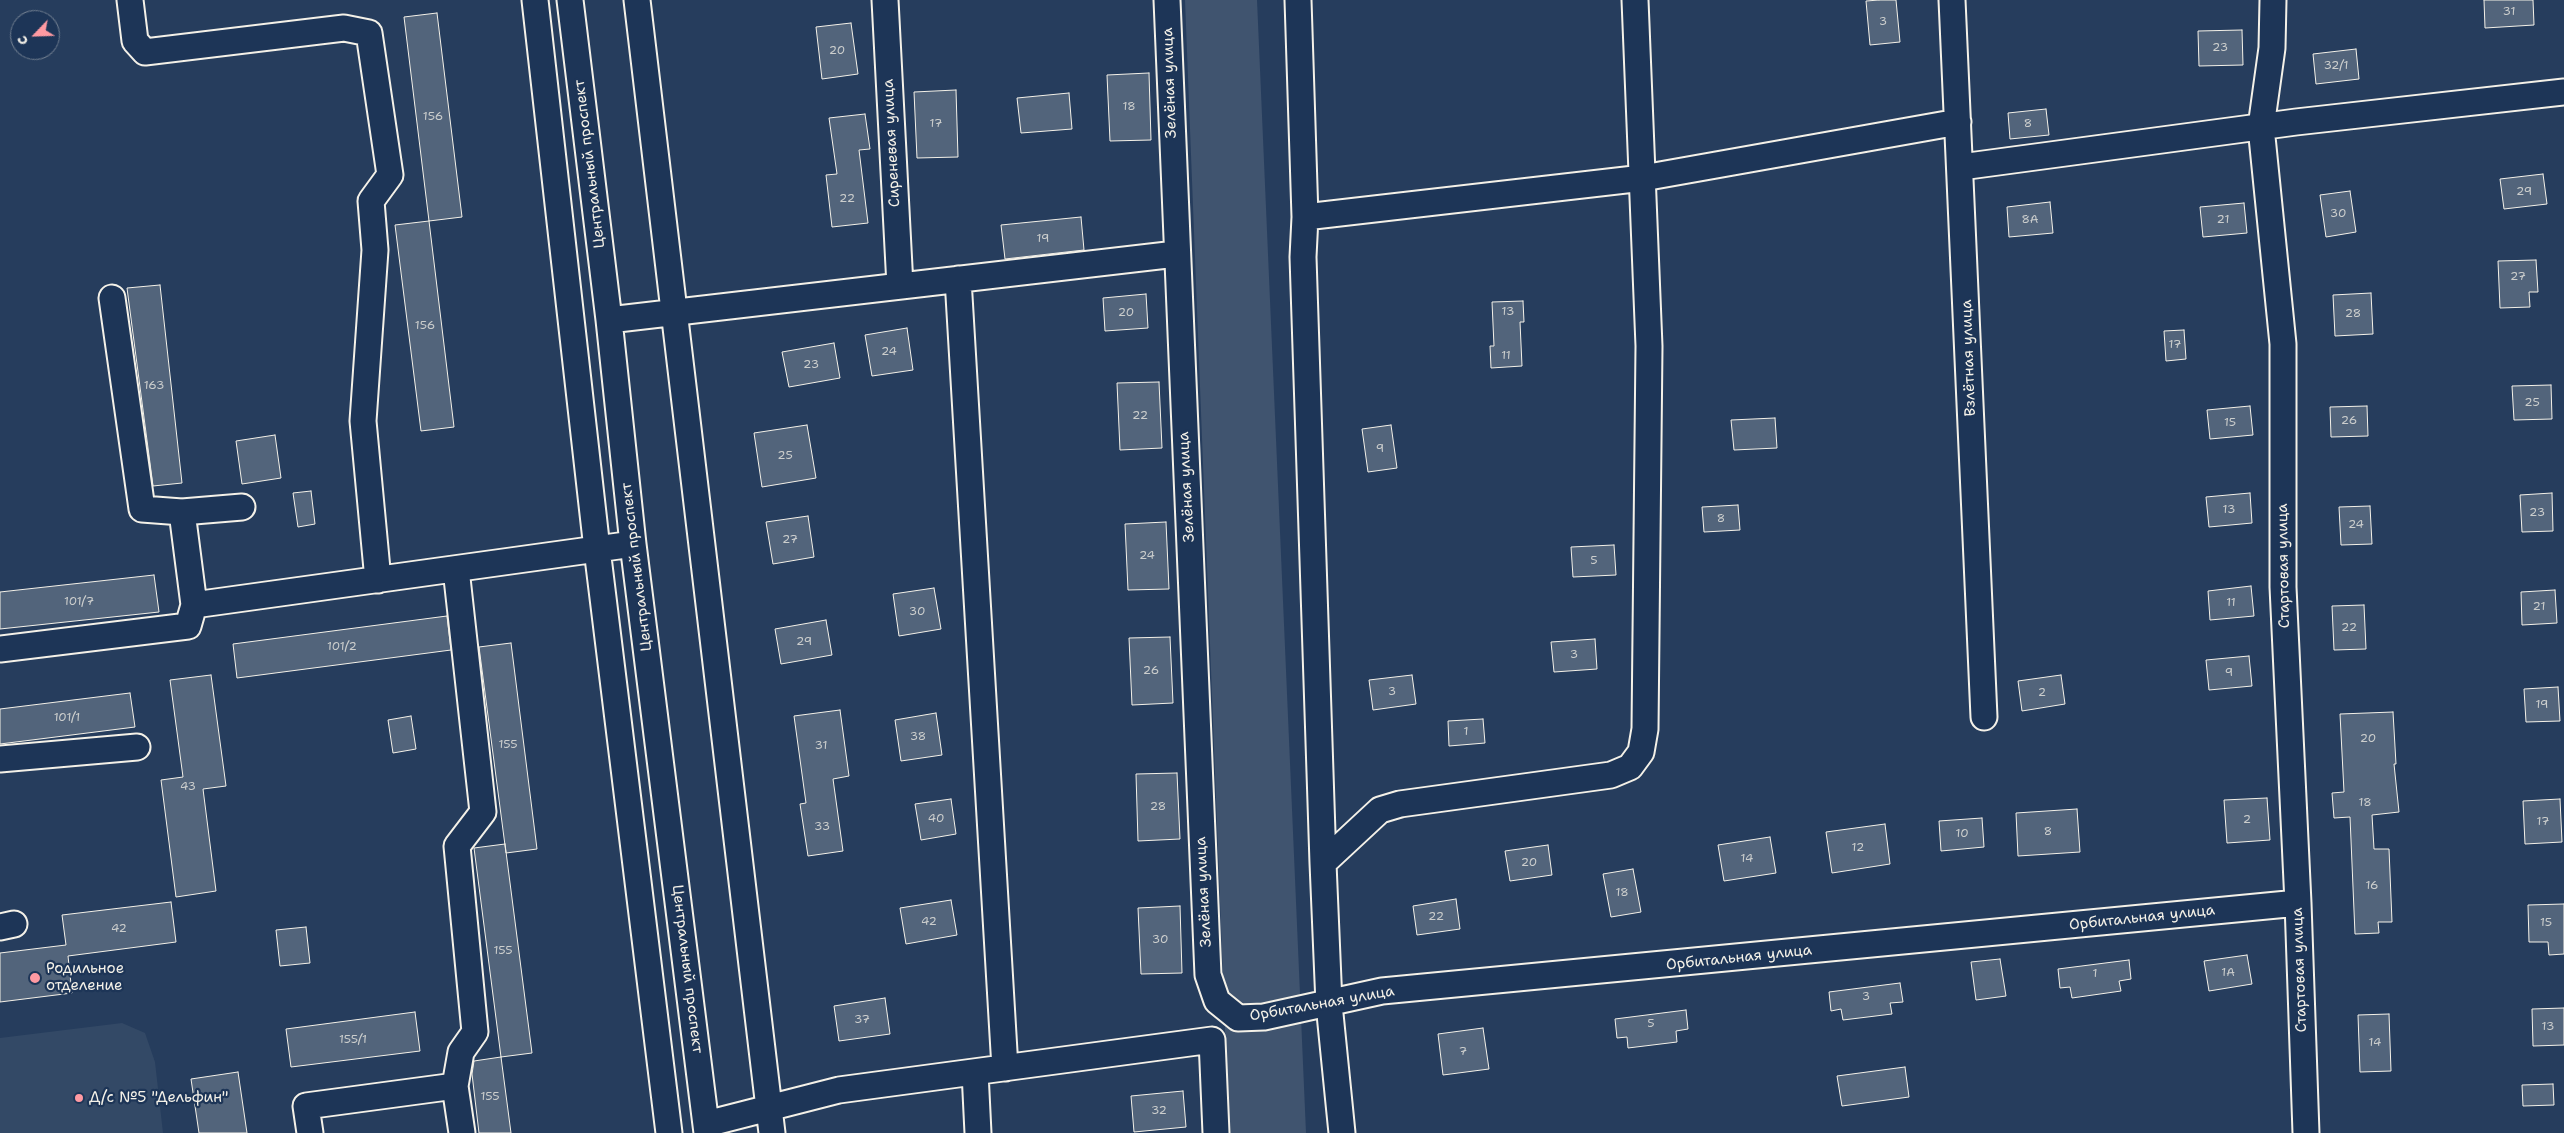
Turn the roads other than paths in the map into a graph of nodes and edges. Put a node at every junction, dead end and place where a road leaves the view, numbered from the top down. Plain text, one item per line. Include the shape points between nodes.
1 (130, 0) edge
2 (534, 0) edge
3 (570, 0) edge
4 (637, 0) edge
5 (885, 0) edge
6 (1167, 0) edge
7 (1298, 0) edge
8 (1635, 0) edge
9 (1952, 0) edge
10 (2273, 0) edge
11 (2564, 92) edge
12 (1958, 122) junction
13 (2261, 127) junction
14 (1961, 167) junction
15 (1643, 178) junction
16 (1305, 218) junction
17 (1176, 254) junction
18 (958, 279) junction
19 (900, 286) junction
20 (112, 298) dead end
21 (674, 313) junction
22 (609, 320) junction
23 (242, 507) dead end
24 (182, 512) junction
25 (633, 544) junction
26 (597, 549) junction
27 (456, 569) junction
28 (378, 580) junction
29 (194, 605) junction
30 (0, 649) edge
31 (1984, 717) dead end
32 (137, 747) dead end
33 (0, 759) edge
34 (1323, 863) junction
35 (2298, 903) junction
36 (1217, 1001) junction
37 (1329, 1004) junction
38 (1212, 1040) junction
39 (1005, 1068) junction
40 (975, 1072) junction
41 (456, 1086) junction
42 (768, 1108) junction
43 (707, 1129) edge
44 (310, 1133) edge
45 (462, 1133) edge
46 (669, 1133) edge
47 (772, 1133) edge
48 (978, 1133) edge
49 (1216, 1133) edge
50 (1342, 1133) edge
51 (2306, 1133) edge

1 - 28 street via 135,41 145,52 344,28 369,33 390,175 371,201 375,250 363,421
2 - 26 street
3 - 22 street, Центральный проспект
4 - 21 street
5 - 19 street, Сиреневая улица
6 - 17 street, Зелёная улица
7 - 16 street
8 - 15 street
9 - 12 street, Взлётная улица
10 - 13 street, Стартовая улица via 2272,48
11 - 13 street
12 - 14 street, Взлётная улица
12 - 15 street
13 - 14 street
13 - 35 street, Стартовая улица via 2283,344 2282,587
14 - 31 street, Взлётная улица
15 - 16 street
15 - 34 street via 1649,346 1645,729 1641,752 1630,767 1611,775 1400,804 1380,810
16 - 34 street via 1303,257
17 - 18 street
17 - 36 street, Зелёная улица via 1208,974
18 - 19 street
18 - 39 street
19 - 21 street
20 - 24 street via 142,510
21 - 22 street
21 - 42 street
22 - 25 street, Центральный проспект
23 - 24 street
24 - 29 street
25 - 26 street
25 - 43 street, Центральный проспект
26 - 27 street
26 - 46 street
27 - 28 street
27 - 41 street via 483,812 457,846 475,1032 461,1052
28 - 29 street
29 - 30 street via 188,626
32 - 33 street
34 - 37 street
35 - 37 street, Орбитальная улица via 1382,991
35 - 51 street, Стартовая улица
36 - 37 street, Орбитальная улица via 1238,1018 1264,1018
36 - 38 street
37 - 50 street
38 - 39 street
38 - 49 street
39 - 40 street
40 - 42 street via 839,1090
40 - 48 street
41 - 44 street via 306,1106
41 - 45 street
42 - 43 street
42 - 47 street

